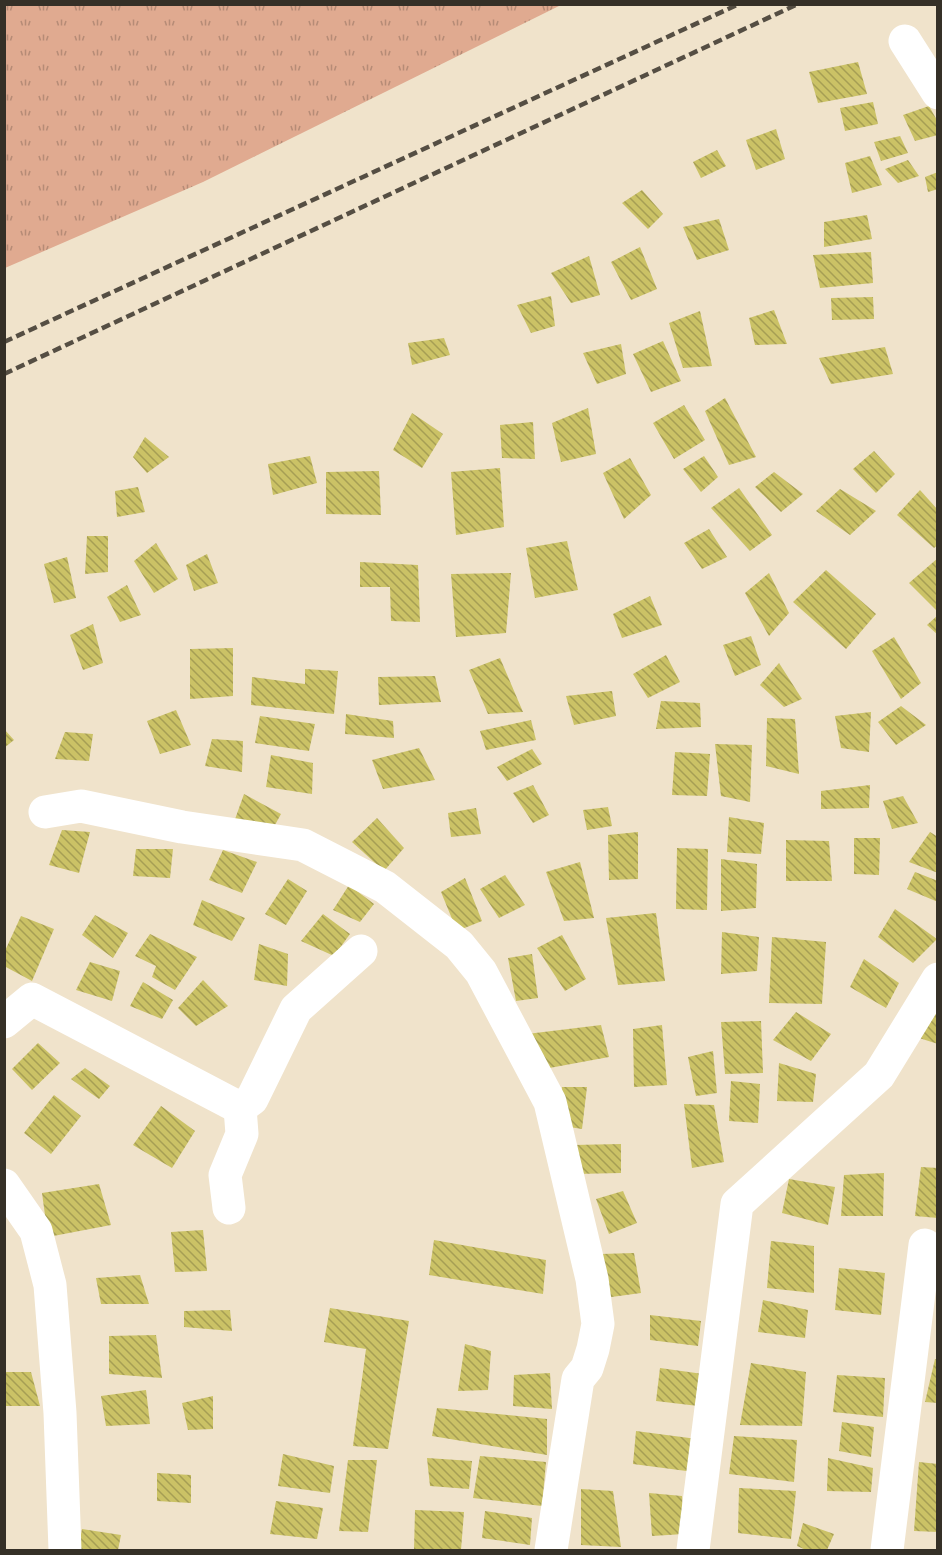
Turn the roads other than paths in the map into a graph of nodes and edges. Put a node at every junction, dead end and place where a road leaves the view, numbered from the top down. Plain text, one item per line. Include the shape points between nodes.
1 (905, 41) dead end
2 (938, 93) edge
3 (45, 812) dead end
4 (361, 951) dead end
5 (938, 979) edge
6 (4, 1022) edge
7 (240, 1108) junction
8 (4, 1185) edge
9 (229, 1208) dead end
10 (925, 1245) dead end
11 (65, 1551) edge
12 (551, 1551) edge
13 (693, 1551) edge
14 (888, 1551) edge

1 - 2 street
3 - 12 street via 81,806 183,827 303,845 393,894 459,945 481,972 550,1102 592,1279 598,1324 593,1350 578,1379
4 - 7 street via 296,1009 252,1100
5 - 13 street via 879,1075 737,1204
6 - 7 street via 32,999
7 - 9 street via 242,1134 225,1174
8 - 11 street via 36,1231 50,1285
10 - 14 street

